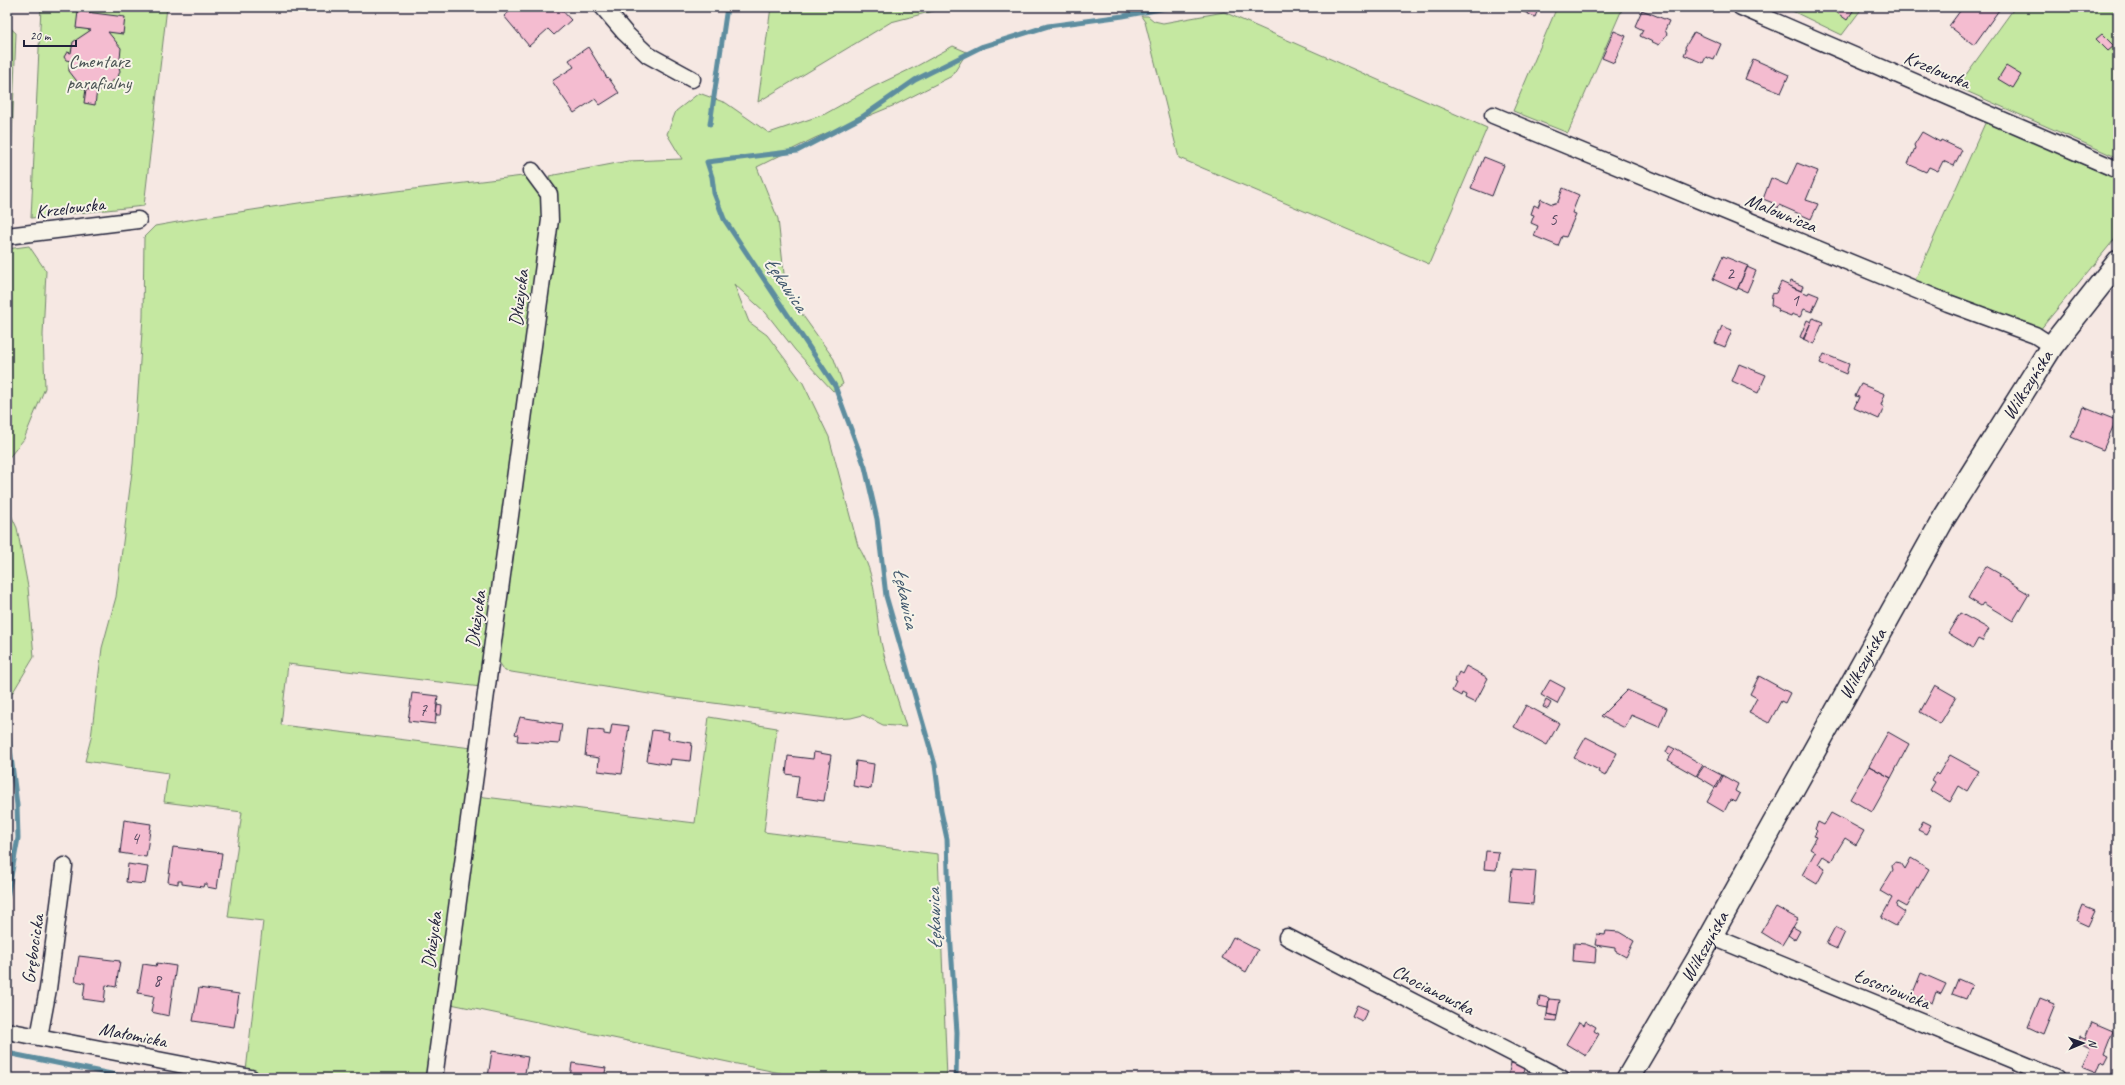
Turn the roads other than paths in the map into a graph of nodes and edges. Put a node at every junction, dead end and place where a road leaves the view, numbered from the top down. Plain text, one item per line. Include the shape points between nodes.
1 (603, 7) edge
2 (1741, 7) edge
3 (692, 79) dead end
4 (1493, 116) dead end
5 (2118, 170) edge
6 (532, 171) dead end
7 (138, 220) dead end
8 (7, 236) edge
9 (2118, 262) edge
10 (2052, 346) junction
11 (64, 866) dead end
12 (1711, 936) junction
13 (1287, 937) dead end
14 (7, 1030) edge
15 (39, 1037) junction
16 (251, 1078) edge
17 (434, 1078) edge
18 (1561, 1078) edge
19 (1628, 1078) edge
20 (2057, 1078) edge

1 - 3 street via 648,55
2 - 5 street, Krzelowska
4 - 10 street, Malownicza via 1948,303 2035,335
6 - 17 street, Dłużycka via 549,194 550,220
7 - 8 street, Krzelowska
9 - 10 street, Wilkszyńska
10 - 12 street, Wilkszyńska via 1913,572
11 - 15 street, Grębocicka
12 - 19 street, Wilkszyńska
12 - 20 street, Łososiowicka
13 - 18 street, Chocianowska
14 - 15 street, Małomicka
15 - 16 street, Małomicka

